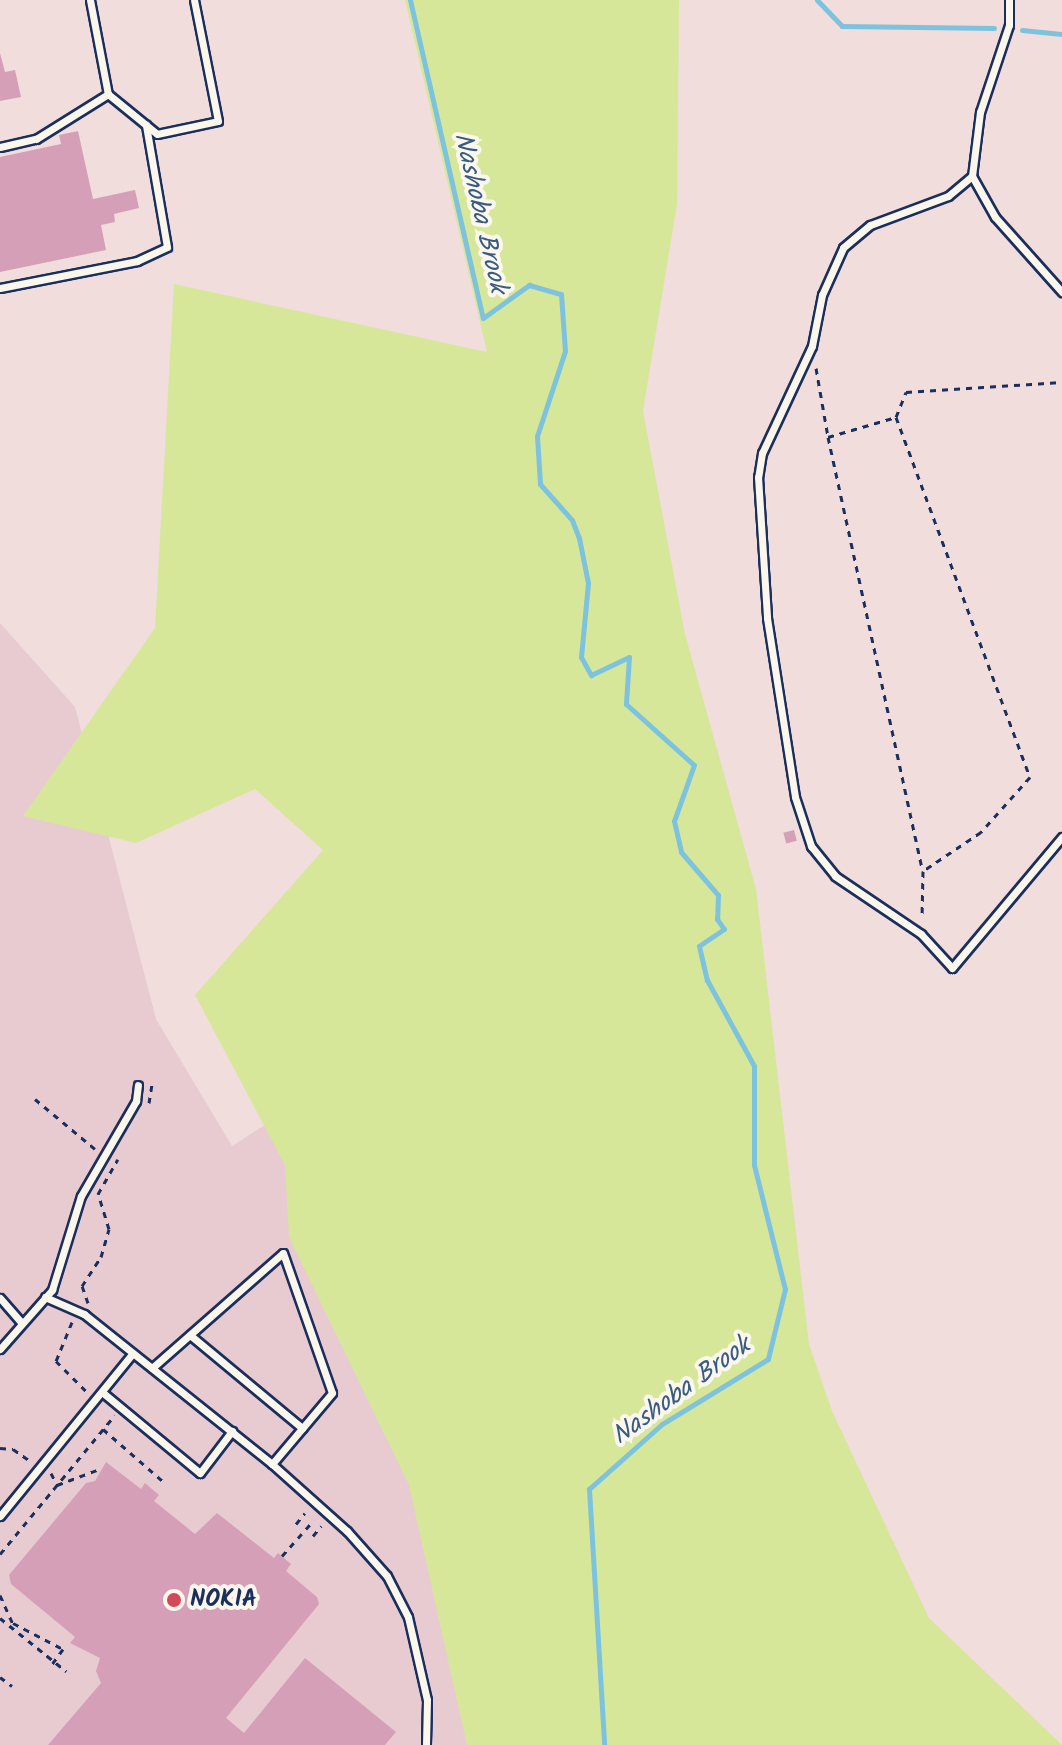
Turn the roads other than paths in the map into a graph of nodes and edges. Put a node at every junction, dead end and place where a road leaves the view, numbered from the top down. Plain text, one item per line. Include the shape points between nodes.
1 (90, 0) edge
2 (194, 0) edge
3 (1009, 0) edge
4 (108, 94) junction
5 (146, 125) junction
6 (0, 147) edge
7 (972, 176) junction
8 (0, 288) edge
9 (1062, 292) edge
10 (1062, 837) edge
11 (138, 1085) dead end
12 (45, 1297) junction
13 (0, 1298) edge
14 (22, 1323) junction
15 (190, 1335) junction
16 (0, 1349) edge
17 (133, 1353) junction
18 (152, 1368) junction
19 (102, 1392) junction
20 (302, 1428) junction
21 (232, 1431) junction
22 (272, 1464) junction
23 (0, 1516) edge
24 (426, 1745) edge

1 - 4 lane
2 - 5 lane via 218,121 157,134
3 - 7 lane via 1009,25 980,112
4 - 5 lane
4 - 6 lane via 36,139
5 - 8 lane via 167,247 137,261
7 - 9 lane via 995,217
7 - 10 lane via 948,196 870,225 843,248 822,295 812,346 762,453 758,477 767,618 795,797 811,846 835,876 921,934 952,968
11 - 12 lane via 136,1101 81,1196 72,1237
12 - 14 lane
12 - 17 lane via 84,1314
13 - 14 lane
14 - 16 lane
15 - 18 lane
15 - 20 lane
15 - 20 lane via 283,1253 332,1393
17 - 18 lane
17 - 19 lane
18 - 21 lane
19 - 21 lane via 200,1473
19 - 23 lane
20 - 22 lane
21 - 22 lane
22 - 24 lane via 347,1531 387,1576 408,1617 427,1700

